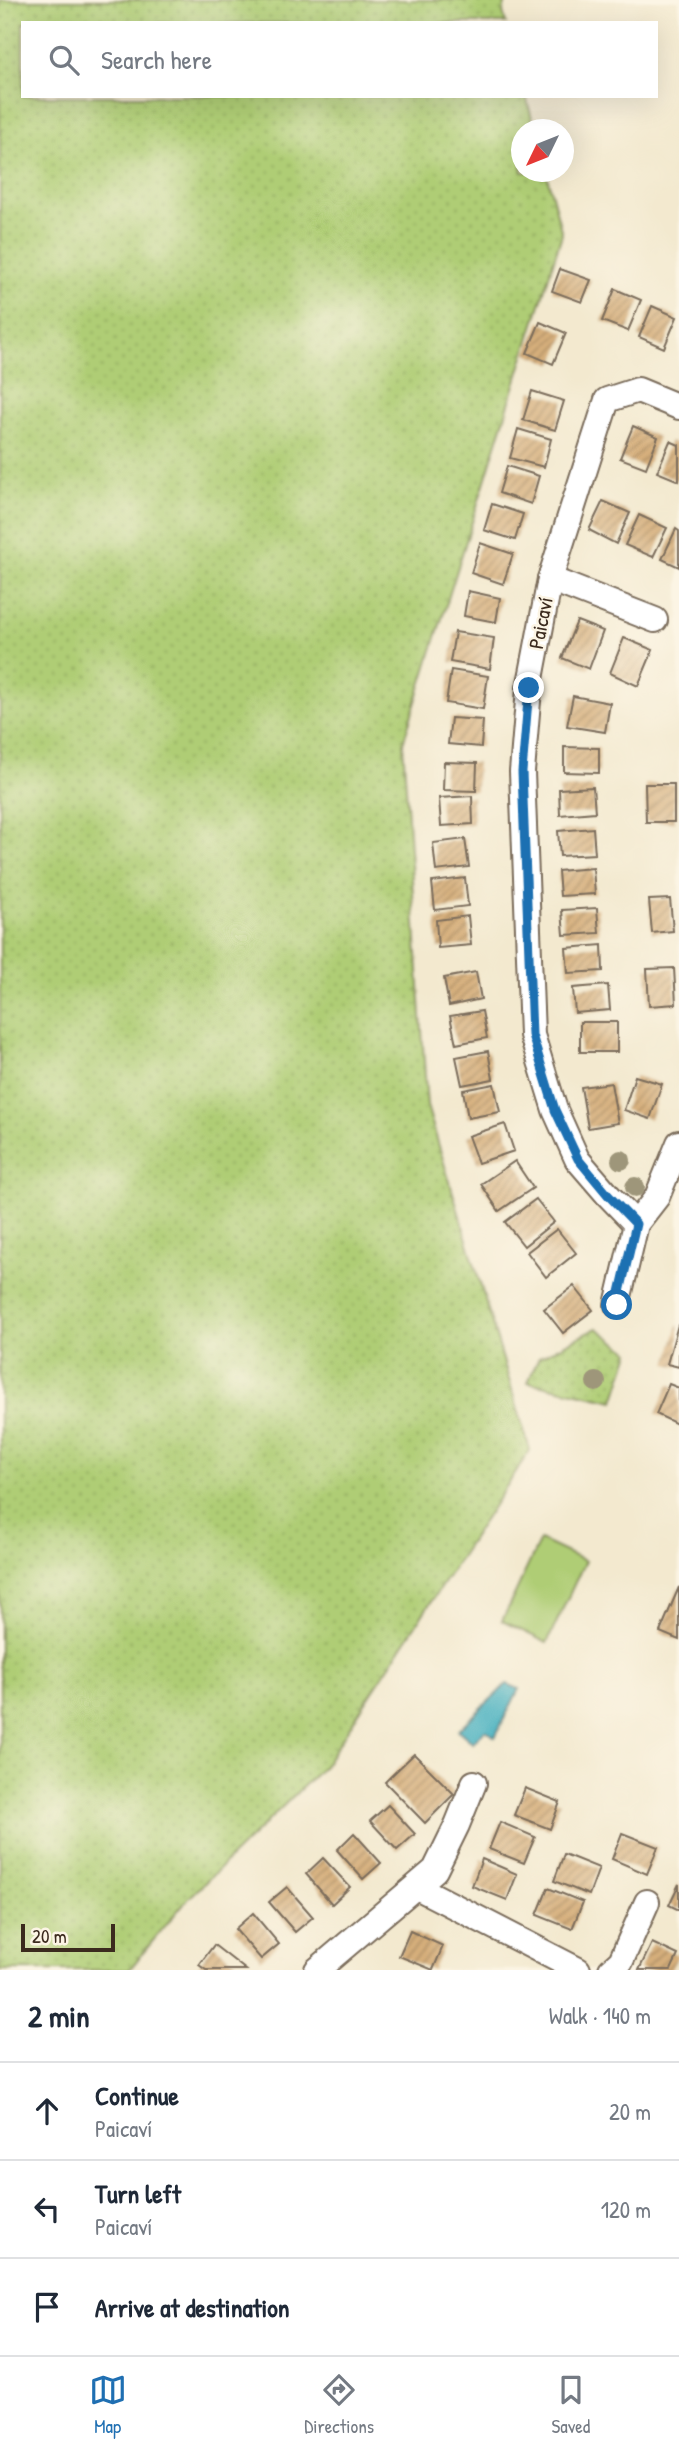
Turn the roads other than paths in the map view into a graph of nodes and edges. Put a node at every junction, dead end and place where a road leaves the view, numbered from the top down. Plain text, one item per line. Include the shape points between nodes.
1 (679, 407) edge
2 (550, 579) junction
3 (654, 620) dead end
4 (679, 1143) edge
5 (636, 1224) junction
6 (617, 1305) dead end
7 (474, 1783) dead end
8 (417, 1887) junction
9 (647, 1902) dead end
10 (317, 1970) edge
11 (578, 1970) edge
12 (611, 1970) edge

1 - 2 street, Paicaví via 638,390 607,400
2 - 3 street, Paicaví
2 - 5 street, Paicaví via 529,688 522,772 532,1035 555,1110 578,1159
4 - 5 street via 657,1197
5 - 6 street
7 - 8 street via 435,1870
8 - 10 street
8 - 11 street
9 - 12 street via 621,1961

